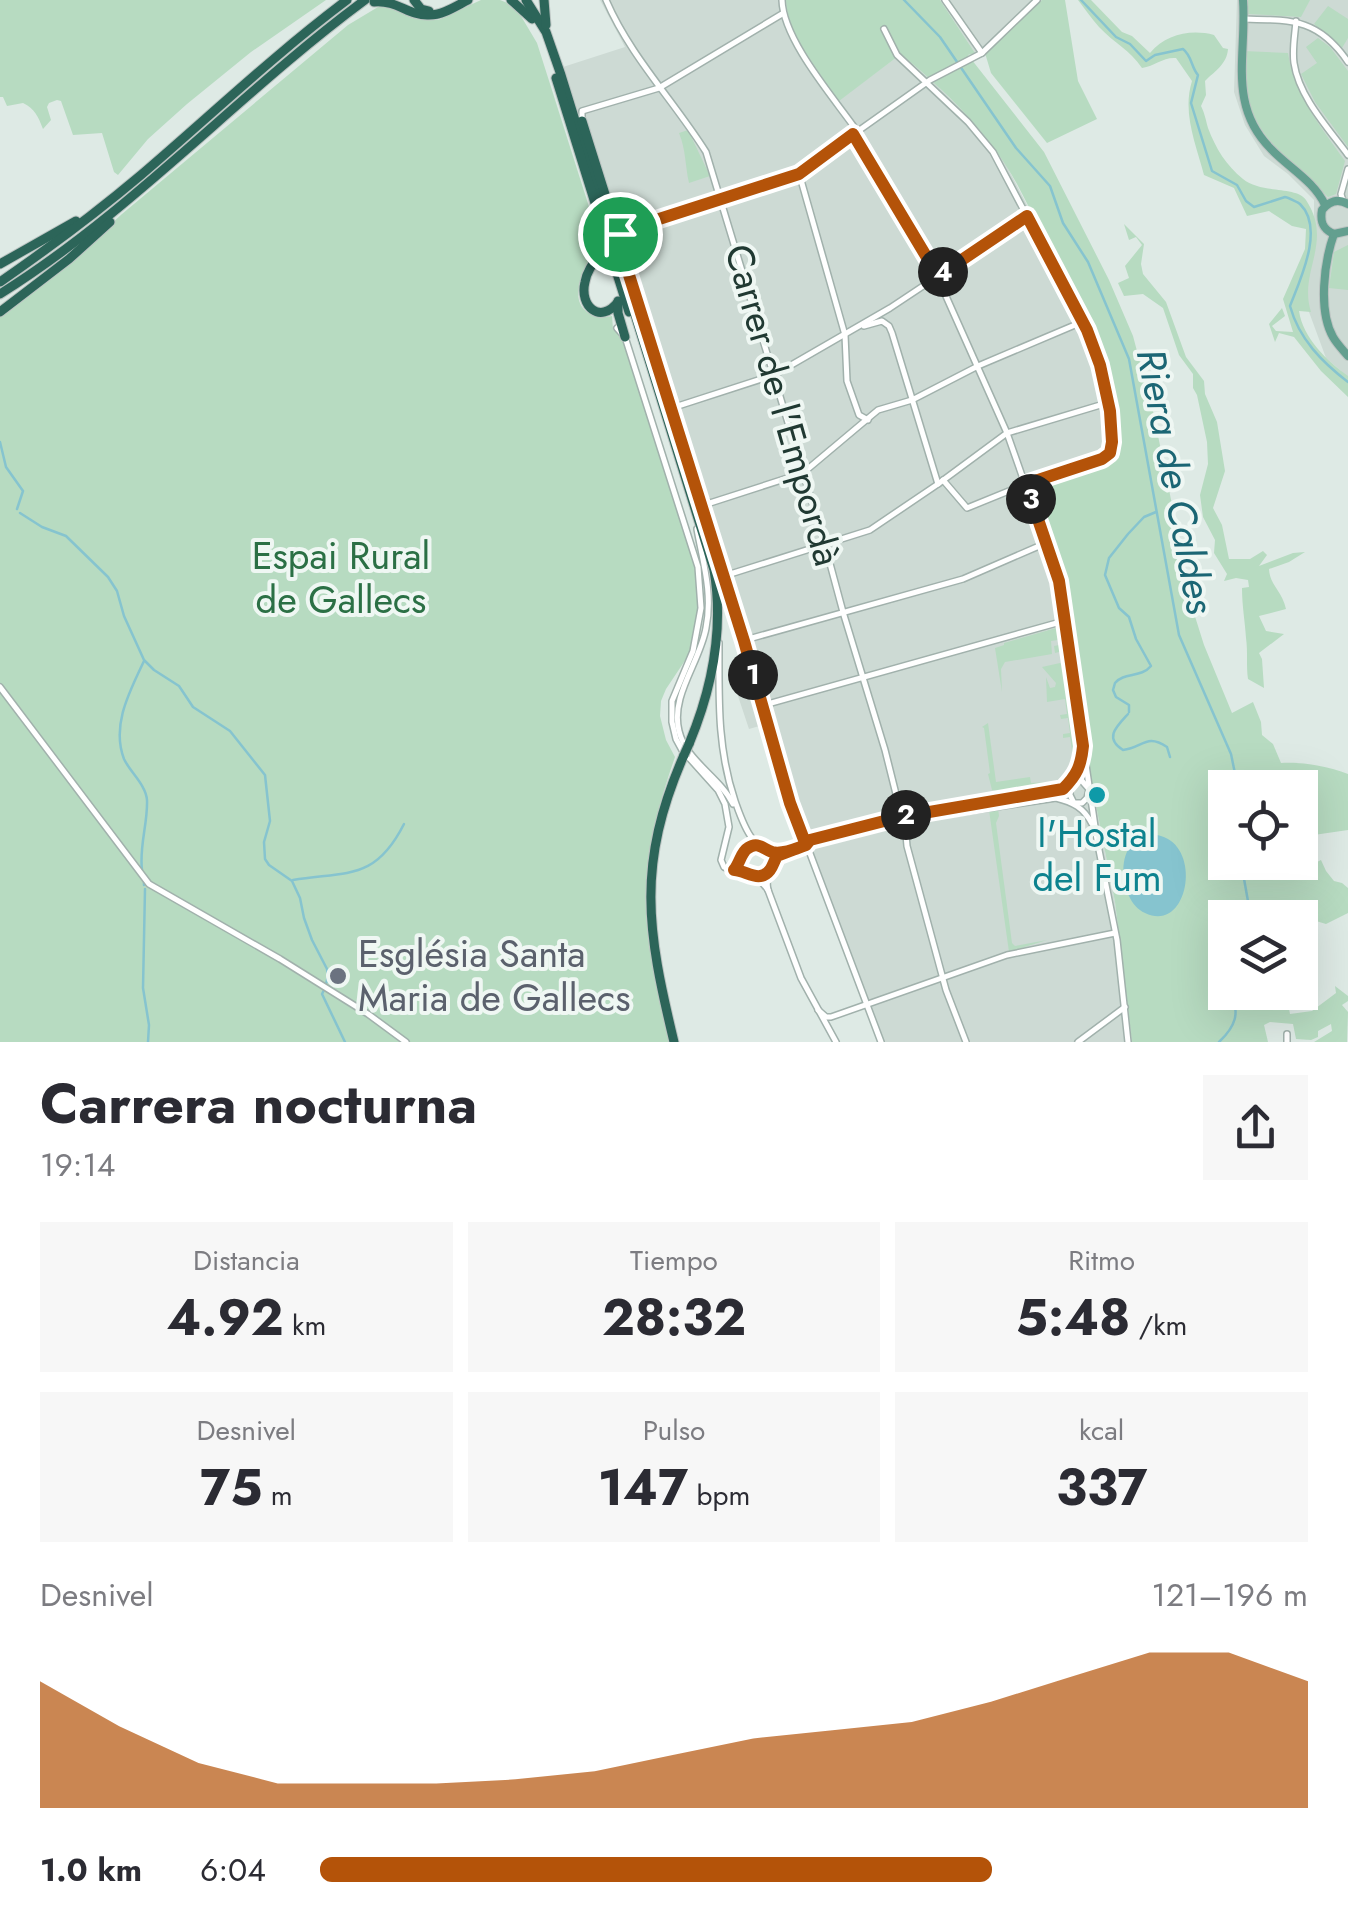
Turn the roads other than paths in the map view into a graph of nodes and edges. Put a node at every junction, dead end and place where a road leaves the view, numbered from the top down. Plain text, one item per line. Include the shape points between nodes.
1 (345, 0) edge
2 (414, 0) edge
3 (460, 0) edge
4 (468, 0) edge
5 (518, 0) edge
6 (544, 0) edge
7 (606, 0) edge
8 (782, 0) edge
9 (945, 0) edge
10 (1038, 0) edge
11 (1242, 0) edge
12 (372, 1) edge
13 (782, 14) junction
14 (1242, 20) junction
15 (1296, 21) junction
16 (884, 28) dead end
17 (978, 55) junction
18 (1348, 62) edge
19 (561, 75) junction
20 (928, 82) junction
21 (659, 88) junction
22 (582, 121) joint
23 (855, 133) junction
24 (1348, 155) edge
25 (1348, 169) edge
26 (799, 174) junction
27 (120, 192) junction
28 (138, 192) junction
29 (722, 199) junction
30 (1346, 202) edge
31 (1325, 206) junction
32 (610, 210) dead end
33 (1027, 216) junction
34 (608, 226) junction
35 (1348, 231) edge
36 (1334, 234) junction
37 (602, 252) dead end
38 (0, 264) edge
39 (616, 274) junction
40 (938, 276) junction
41 (0, 282) edge
42 (632, 287) junction
43 (0, 294) edge
44 (618, 302) junction
45 (0, 312) edge
46 (1082, 322) junction
47 (617, 328) dead end
48 (856, 328) junction
49 (844, 335) junction
50 (625, 337) junction
51 (1348, 356) edge
52 (978, 366) junction
53 (774, 375) junction
54 (912, 400) junction
55 (668, 402) junction
56 (1106, 403) junction
57 (868, 420) junction
58 (1008, 433) junction
59 (804, 473) junction
60 (941, 482) junction
61 (1026, 484) junction
62 (698, 497) junction
63 (710, 503) junction
64 (704, 514) junction
65 (697, 530) junction
66 (1046, 543) junction
67 (825, 545) junction
68 (724, 576) junction
69 (718, 608) junction
70 (843, 612) junction
71 (1064, 621) junction
72 (744, 641) junction
73 (864, 677) junction
74 (0, 687) edge
75 (762, 706) junction
76 (1083, 746) junction
77 (1070, 782) junction
78 (1089, 789) junction
79 (1074, 803) junction
80 (738, 810) junction
81 (902, 819) junction
82 (747, 834) junction
83 (1096, 840) junction
84 (757, 845) junction
85 (806, 845) junction
86 (767, 849) junction
87 (746, 850) junction
88 (784, 852) junction
89 (741, 860) junction
90 (772, 864) junction
91 (734, 870) junction
92 (744, 870) junction
93 (768, 872) junction
94 (754, 876) junction
95 (768, 890) junction
96 (1115, 933) junction
97 (943, 977) junction
98 (867, 1005) junction
99 (1124, 1007) junction
100 (818, 1010) junction
101 (841, 1015) junction
102 (835, 1040) edge
103 (406, 1042) edge
104 (674, 1042) edge
105 (881, 1042) edge
106 (966, 1042) edge
107 (1078, 1042) edge
108 (1128, 1042) edge

1 - 27 highway
2 - 3 highway via 433,11
4 - 12 highway via 429,15 389,0
5 - 19 highway via 546,32
5 - 39 highway via 552,64
6 - 19 highway
7 - 21 street, Carrer de l'Empordà
8 - 13 street
9 - 17 street
10 - 17 street
11 - 14 main road
12 - 28 highway via 316,37
13 - 21 street
13 - 23 street
14 - 15 street
14 - 31 main road via 1240,76 1248,113 1268,146
15 - 18 street via 1332,42
15 - 24 street via 1297,76
16 - 20 street via 897,55
17 - 20 street
19 - 34 highway
20 - 23 street
20 - 33 street via 994,152
21 - 22 street via 582,111
21 - 29 street, Carrer de l'Empordà via 706,152
22 - 32 highway
23 - 26 street
23 - 40 street
25 - 30 street via 1341,194
26 - 29 street
26 - 49 street
27 - 38 highway
27 - 41 highway
28 - 43 highway
28 - 45 highway via 82,248
29 - 42 street via 620,234
29 - 53 street, Carrer de l'Empordà
30 - 31 main road
31 - 36 main road via 1320,218
33 - 40 street
33 - 46 street
34 - 42 highway
34 - 69 highway via 704,534
35 - 36 main road
36 - 51 main road via 1326,319
37 - 44 highway via 587,273 585,300 600,312
39 - 44 highway
39 - 65 highway
40 - 48 street
40 - 52 street
42 - 55 street
44 - 50 highway
46 - 52 street
46 - 56 street via 1100,365
47 - 50 street
48 - 49 street
48 - 54 street via 882,321 888,326
49 - 53 street
49 - 57 street via 847,380 859,415
50 - 91 street via 698,567 693,651 672,701 672,722 682,750 726,804 728,836 720,860
52 - 54 street
52 - 58 street
53 - 55 street via 678,406
53 - 59 street, Carrer de l'Empordà
54 - 57 street
54 - 60 street
55 - 62 street
56 - 58 street
56 - 61 street via 1108,456
57 - 59 street
58 - 60 street
58 - 61 street
59 - 63 street
59 - 67 street, Carrer de l'Empordà
60 - 61 street via 967,508
60 - 67 street via 870,530
61 - 66 street
62 - 63 street
62 - 64 street
63 - 64 street
64 - 68 street
65 - 69 highway
65 - 80 street via 708,621 677,722 684,746
66 - 70 street via 963,579
66 - 71 street
67 - 68 street
67 - 70 street, Carrer de l'Empordà
68 - 72 street
69 - 80 street via 719,732
69 - 104 highway, bridge via 709,686 658,826 652,865 654,954
70 - 72 street
70 - 73 street, Carrer de l'Empordà
71 - 73 street
71 - 76 street
72 - 75 street
73 - 75 street
73 - 81 street, Carrer de l'Empordà
74 - 103 street via 150,884
75 - 85 street
76 - 77 street
76 - 78 street
77 - 78 street via 1082,780
77 - 79 street
77 - 81 street via 1056,792
78 - 79 street via 1085,802
78 - 83 street
79 - 81 street via 1048,798
79 - 83 street via 1088,816
80 - 82 street
81 - 85 street
81 - 97 street, Carrer de l'Empordà
82 - 84 street
82 - 87 street
83 - 96 street
84 - 86 street
84 - 87 street
85 - 88 street
85 - 98 street
86 - 88 street
86 - 90 street
87 - 89 street
88 - 90 street
89 - 91 street
89 - 92 street
90 - 93 street
91 - 92 street
92 - 94 street
93 - 94 street
93 - 95 street
94 - 95 street
95 - 100 street
96 - 97 street via 1007,955
96 - 99 street
97 - 98 street
97 - 106 street, Carrer de l'Empordà
98 - 101 street
98 - 105 street
99 - 107 street
99 - 108 street
100 - 101 street
100 - 102 street
101 - 102 street via 831,1026

